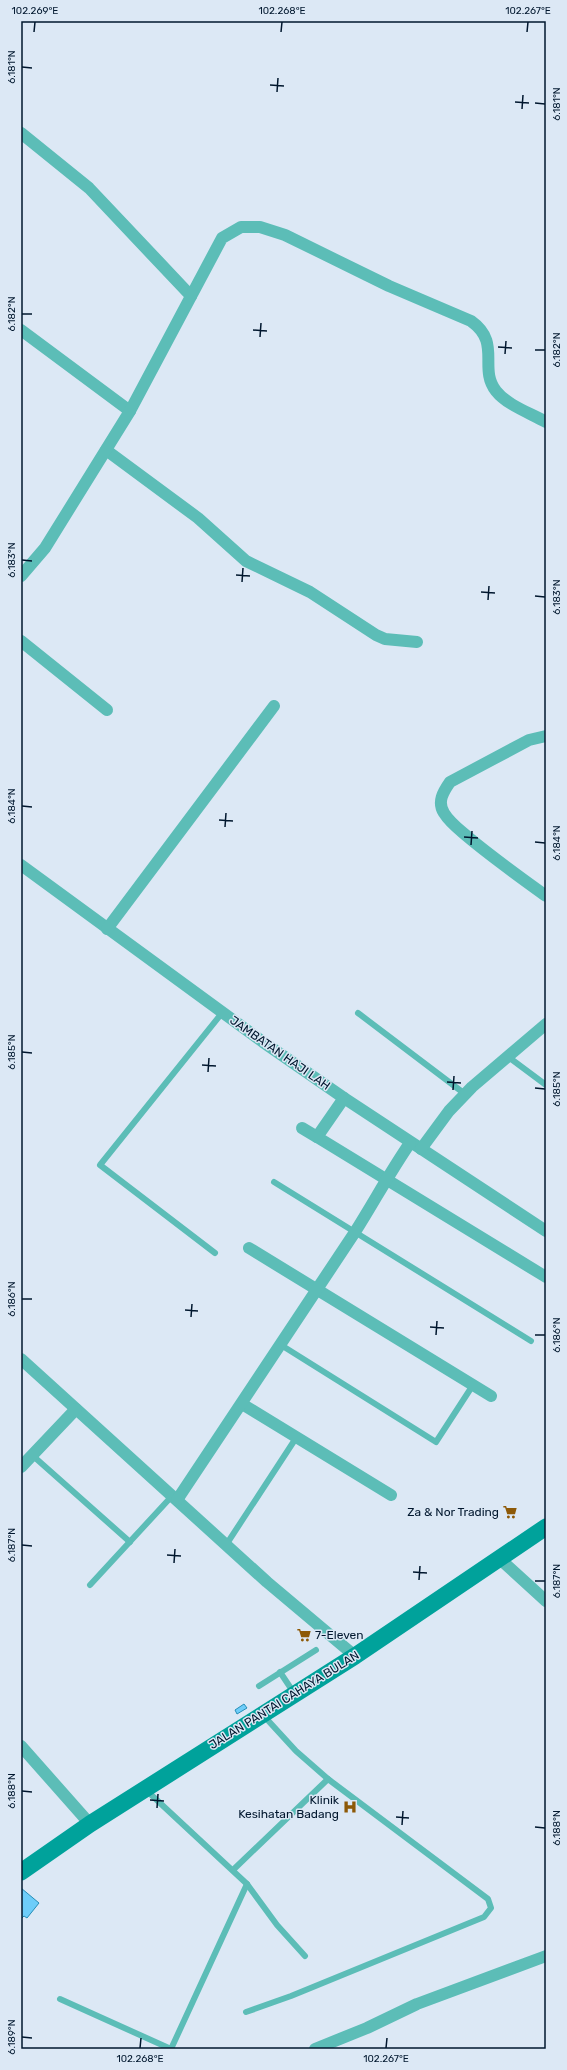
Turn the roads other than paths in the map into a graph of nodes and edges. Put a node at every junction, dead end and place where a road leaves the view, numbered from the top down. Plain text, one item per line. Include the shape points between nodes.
1 (21, 133) edge
2 (192, 296) junction
3 (21, 330) edge
4 (130, 411) junction
5 (546, 422) edge
6 (106, 450) junction
7 (21, 576) edge
8 (21, 641) edge
9 (417, 642) dead end
10 (274, 706) dead end
11 (107, 710) dead end
12 (546, 736) edge
13 (21, 865) edge
14 (546, 896) edge
15 (107, 929) junction
16 (222, 1013) junction
17 (358, 1013) dead end
18 (546, 1024) edge
19 (506, 1056) junction
20 (546, 1085) edge
21 (465, 1094) junction
22 (344, 1098) junction
23 (302, 1128) dead end
24 (317, 1137) junction
25 (416, 1146) junction
26 (386, 1181) junction
27 (274, 1182) dead end
28 (546, 1231) edge
29 (355, 1232) junction
30 (249, 1248) dead end
31 (215, 1253) dead end
32 (546, 1277) edge
33 (318, 1289) junction
34 (531, 1341) dead end
35 (281, 1345) junction
36 (21, 1359) edge
37 (473, 1385) junction
38 (491, 1396) dead end
39 (242, 1404) junction
40 (76, 1409) junction
41 (296, 1438) junction
42 (32, 1454) junction
43 (21, 1467) edge
44 (391, 1495) dead end
45 (175, 1498) junction
46 (546, 1526) edge
47 (130, 1542) junction
48 (226, 1545) junction
49 (500, 1559) junction
50 (90, 1585) dead end
51 (546, 1601) edge
52 (316, 1650) dead end
53 (355, 1656) junction
54 (280, 1672) junction
55 (259, 1686) dead end
56 (294, 1694) junction
57 (262, 1714) junction
58 (21, 1746) edge
59 (328, 1779) junction
60 (146, 1789) junction
61 (90, 1824) junction
62 (233, 1870) junction
63 (21, 1872) edge
64 (246, 1884) junction
65 (305, 1956) dead end
66 (546, 1956) edge
67 (60, 1999) dead end
68 (246, 2012) dead end
69 (336, 2045) edge
70 (314, 2049) edge

1 - 2 street via 89,188
2 - 4 street
2 - 5 street via 222,238 241,227 260,227 285,235 480,327 488,345 490,380 496,391 508,401
3 - 4 street
4 - 6 street
6 - 7 street via 45,548
6 - 9 street via 198,518 246,561 310,592 376,635 385,639
8 - 11 street
10 - 15 street
12 - 14 street via 529,740 450,782 442,793 441,800 443,812 454,824 480,847
13 - 15 street, JAMBATAN HAJI LAH
15 - 16 street, JAMBATAN HAJI LAH
16 - 22 street, JAMBATAN HAJI LAH
16 - 31 lane via 100,1165
17 - 21 lane
18 - 19 street
19 - 20 lane
19 - 21 street
21 - 25 street
22 - 24 street
22 - 25 street, JAMBATAN HAJI LAH
23 - 24 street
24 - 26 street
25 - 26 street
25 - 28 street, JAMBATAN HAJI LAH
26 - 29 street
26 - 32 street
27 - 29 lane
29 - 33 street
29 - 34 lane
30 - 33 street
33 - 35 street
33 - 37 street
35 - 37 lane via 436,1442
35 - 39 street
36 - 40 street
37 - 38 street
39 - 41 street
39 - 45 street
40 - 42 street
40 - 45 street
41 - 44 street
41 - 48 lane
42 - 43 street
42 - 47 lane
45 - 47 lane
45 - 48 street
46 - 49 street, JALAN PANTAI CAHAYA BULAN
47 - 50 lane
48 - 53 street
49 - 51 street
49 - 53 street, JALAN PANTAI CAHAYA BULAN
52 - 54 lane
53 - 56 street, JALAN PANTAI CAHAYA BULAN
54 - 55 lane
54 - 56 lane
56 - 57 street, JALAN PANTAI CAHAYA BULAN
57 - 59 lane via 296,1751
57 - 60 street, JALAN PANTAI CAHAYA BULAN
58 - 61 street
59 - 62 lane
59 - 68 lane via 488,1899 491,1908 484,1917
60 - 61 street, JALAN PANTAI CAHAYA BULAN
60 - 62 lane
61 - 63 street, JALAN PANTAI CAHAYA BULAN
62 - 64 lane
64 - 65 lane via 277,1925
64 - 67 lane via 171,2049
66 - 69 street via 417,2004
69 - 70 street

